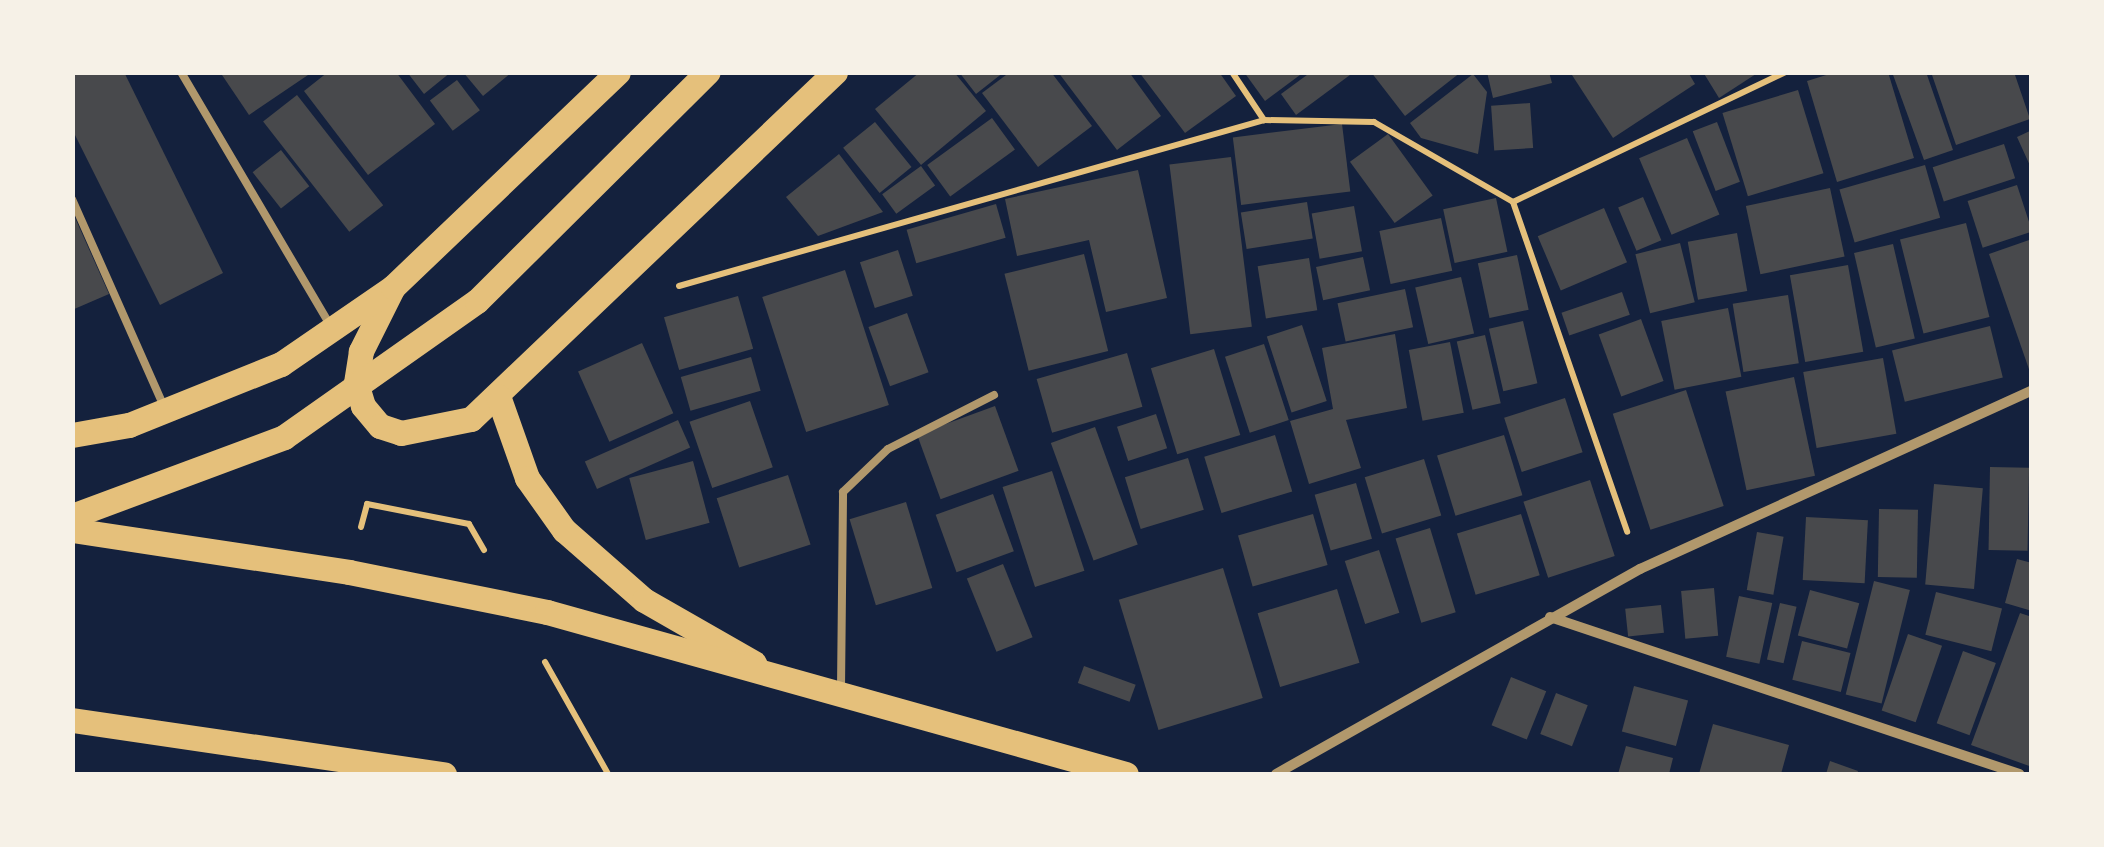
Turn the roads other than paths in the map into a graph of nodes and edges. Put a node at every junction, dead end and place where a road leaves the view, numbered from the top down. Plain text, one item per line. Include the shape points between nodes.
1 (181, 72) edge
2 (618, 72) edge
3 (708, 72) edge
4 (835, 72) edge
5 (72, 198) edge
6 (394, 287) junction
7 (332, 329) junction
8 (2032, 390) edge
9 (994, 395) dead end
10 (498, 396) junction
11 (166, 412) junction
12 (72, 435) edge
13 (72, 516) edge
14 (72, 530) edge
15 (1550, 617) junction
16 (792, 685) junction
17 (840, 697) junction
18 (72, 720) edge
19 (444, 774) edge
20 (1126, 774) edge
21 (1276, 774) edge
22 (2018, 774) edge

1 - 7 lane
2 - 6 main road
3 - 13 main road via 477,301 284,437
4 - 10 main road
5 - 11 lane
6 - 7 main road
6 - 10 main road via 361,351 356,384 362,406 380,426 401,434 432,432 470,418
7 - 11 main road via 281,364
8 - 15 street
9 - 17 lane via 888,449 842,492
10 - 16 main road via 527,478 564,530 644,600
11 - 12 main road
14 - 16 main road via 349,572 547,612
15 - 21 street
15 - 22 street
16 - 17 main road
17 - 20 main road
18 - 19 main road

